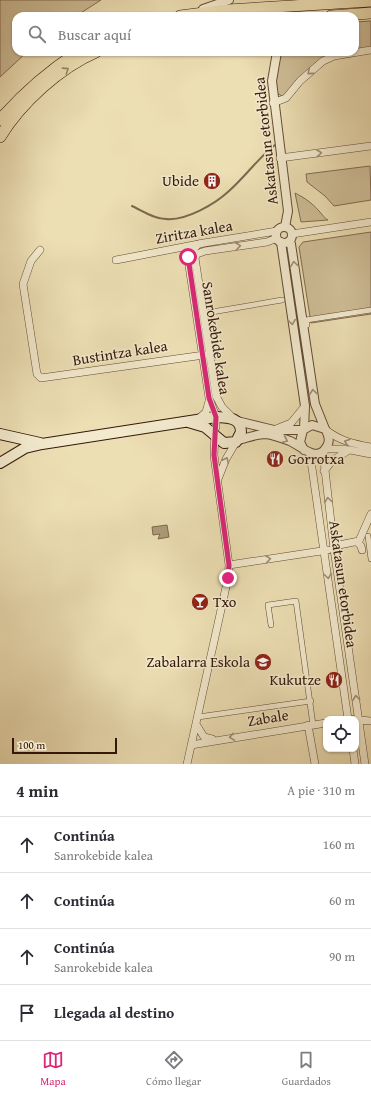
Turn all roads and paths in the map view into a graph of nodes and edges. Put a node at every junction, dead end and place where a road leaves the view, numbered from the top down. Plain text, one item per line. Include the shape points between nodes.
1 (229, 0) edge
2 (331, 0) edge
3 (371, 1) edge
4 (351, 2) junction
5 (192, 12) edge
6 (213, 12) edge
7 (371, 13) edge
8 (359, 14) edge
9 (371, 50) edge
10 (359, 52) edge
11 (72, 56) edge
12 (89, 56) edge
13 (276, 56) edge
14 (334, 56) edge
15 (273, 103) junction
16 (0, 120) edge
17 (0, 137) edge
18 (371, 146) edge
19 (280, 158) junction
20 (371, 222) edge
21 (283, 237) junction
22 (199, 244) junction
23 (40, 250) dead end
24 (200, 252) joint
25 (116, 260) dead end
26 (282, 300) dead end
27 (371, 310) edge
28 (206, 313) dead end
29 (307, 325) dead end
30 (204, 355) junction
31 (209, 398) junction
32 (305, 406) junction
33 (192, 421) junction
34 (222, 426) junction
35 (304, 429) junction
36 (274, 430) junction
37 (325, 430) junction
38 (0, 434) edge
39 (237, 441) junction
40 (42, 444) junction
41 (371, 447) edge
42 (349, 450) junction
43 (324, 451) junction
44 (307, 452) junction
45 (371, 454) edge
46 (0, 462) edge
47 (324, 471) junction
48 (218, 479) junction
49 (371, 514) edge
50 (368, 536) dead end
51 (357, 542) junction
52 (334, 548) junction
53 (325, 550) junction
54 (362, 550) dead end
55 (371, 559) edge
56 (229, 565) junction
57 (271, 625) dead end
58 (311, 701) junction
59 (349, 716) edge
60 (358, 716) edge
61 (197, 720) junction
62 (359, 720) joint
63 (371, 721) edge
64 (323, 723) edge
65 (310, 725) junction
66 (214, 740) junction
67 (192, 745) junction
68 (353, 752) edge
69 (187, 764) edge
70 (315, 764) edge
71 (355, 764) edge
72 (365, 764) edge

1 - 5 street
2 - 4 street
3 - 4 main road
4 - 6 main road
7 - 8 main road
9 -> 10 street
11 - 16 main road via 54,67
17 -> 12 main road via 30,98 60,74
13 - 15 street, Askatasun etorbidea via 272,81
14 -> 15 street via 323,61 300,81 286,98
15 - 19 street, Askatasun etorbidea
19 -> 18 street
19 - 21 street, Askatasun etorbidea via 288,211 285,227 290,230
20 - 21 street
21 - 22 street, Ziritza kalea
24 -> 21 street, Ziritza kalea
21 -> 32 street
37 -> 21 street via 314,404 292,250
22 - 25 street, Ziritza kalea
22 - 30 street, Sanrokebide kalea via 188,257
23 - 30 street, Bustintza kalea via 31,261 23,284 36,374 41,378
24 - 34 street, Sanrokebide kalea via 195,258 195,265 216,396 222,407
26 - 28 street
27 - 29 street via 306,320
30 - 31 street, Sanrokebide kalea
31 - 33 street via 206,412
31 - 34 street, Sanrokebide kalea
32 - 35 street
32 - 36 street via 291,423
33 - 34 main road
33 - 34 main road via 200,425
33 - 40 main road
34 - 36 street
34 - 39 main road via 228,444
34 - 39 main road via 241,428
34 - 48 street via 214,455
35 - 36 street
35 - 37 street via 317,425
35 - 44 street via 300,442
41 -> 37 street via 350,443
37 - 43 street via 329,438
38 - 40 main road
39 -> 44 street via 266,434 284,439
48 -> 39 street
40 - 46 main road via 25,448
42 - 43 street
42 - 45 street
42 - 47 street via 332,461
43 - 44 street
43 - 47 street, Askatasun etorbidea
44 - 53 street, Askatasun etorbidea
52 -> 47 street, Askatasun etorbidea
48 - 56 street
49 - 51 street
50 - 55 street
51 - 52 street
51 - 54 street
52 - 53 street
60 -> 52 street, Askatasun etorbidea
56 -> 53 street
53 -> 59 street, Askatasun etorbidea
56 - 61 street via 227,589
57 - 58 street via 268,605 296,601
58 - 61 street
58 - 65 street
61 - 66 street via 204,737
61 - 67 street
62 - 63 street
62 - 72 street, Askatasun etorbidea
64 - 65 street, Zabale
65 -> 66 street, Zabale
65 - 70 street
66 - 67 street, Zabale
67 - 69 street
68 - 71 street

